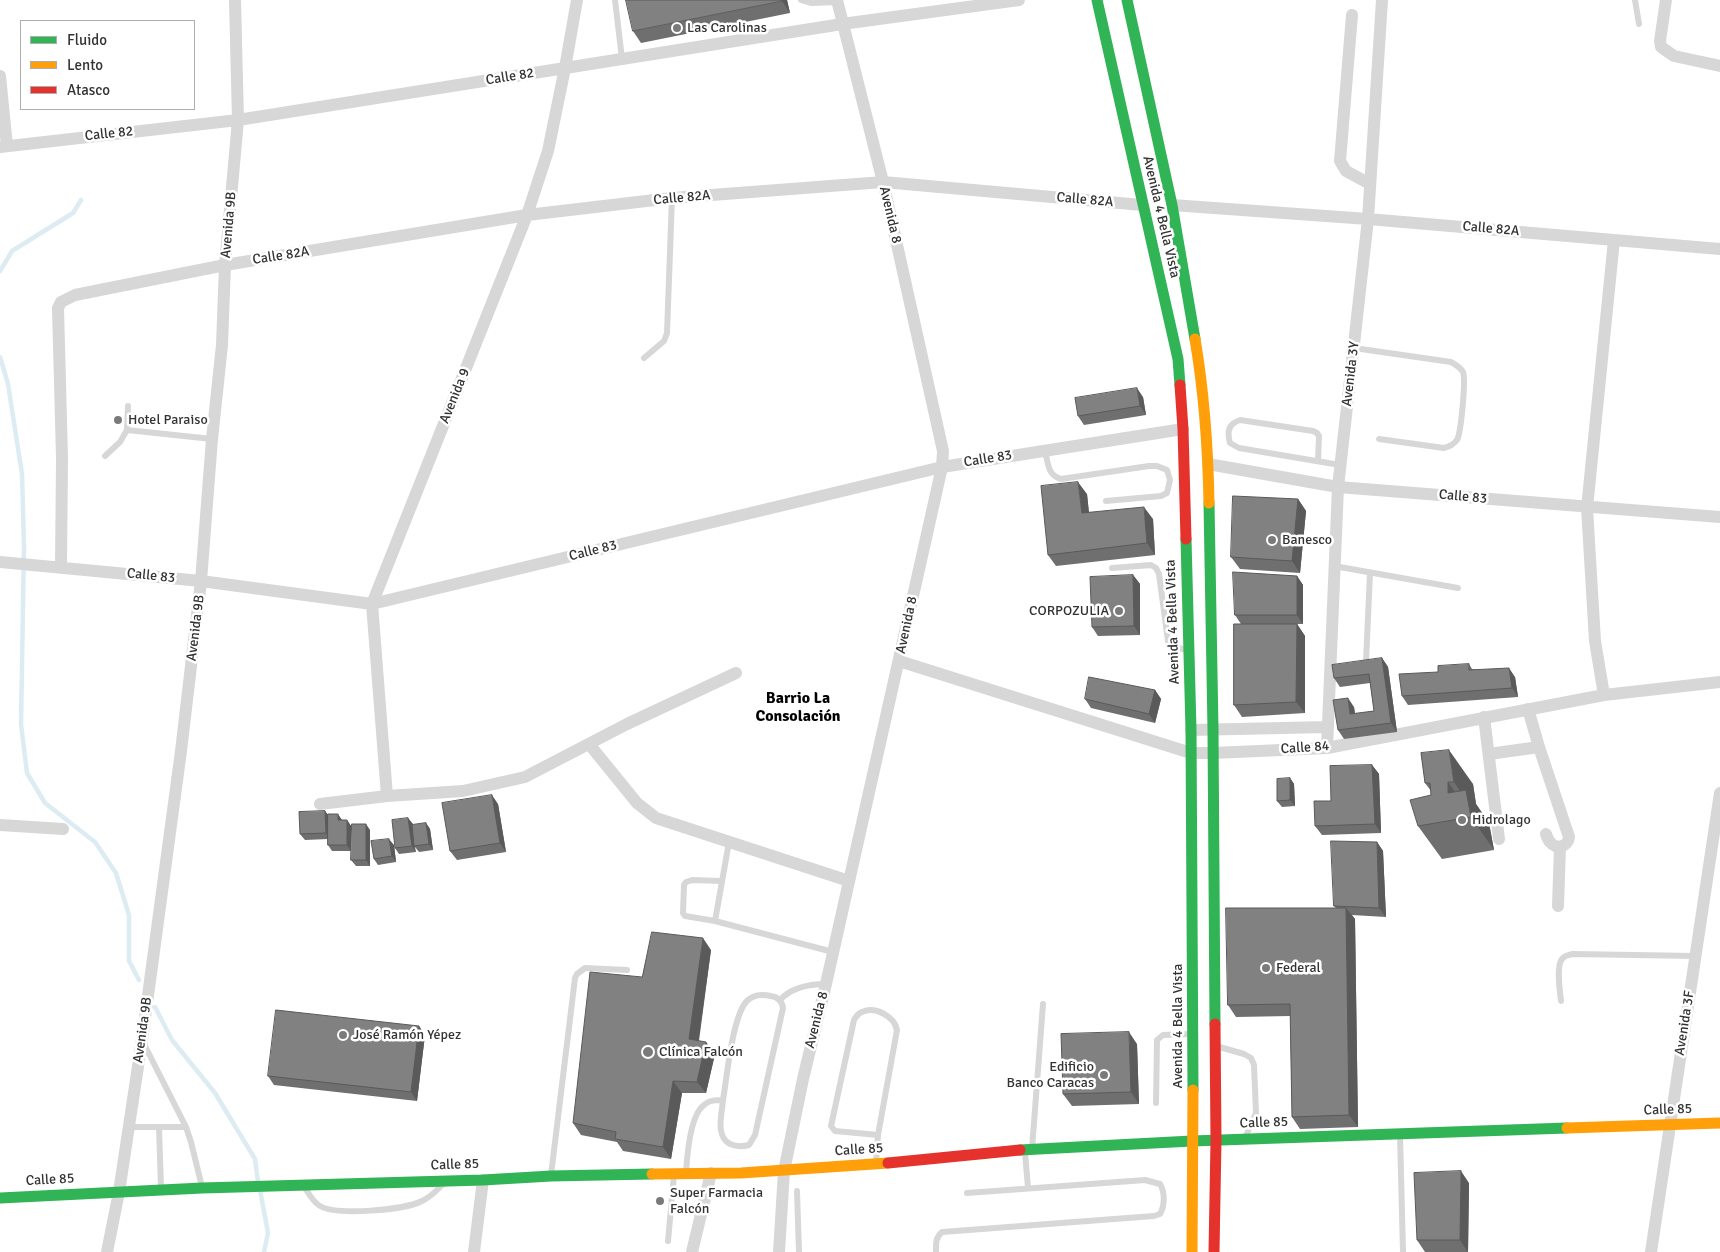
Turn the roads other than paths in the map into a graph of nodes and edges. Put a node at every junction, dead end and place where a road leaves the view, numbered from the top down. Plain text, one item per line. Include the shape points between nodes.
1 (236, 0) edge
2 (577, 0) edge
3 (615, 0) edge
4 (801, 0) edge
5 (1020, 0) edge
6 (1097, 0) edge
7 (1128, 0) edge
8 (1382, 0) edge
9 (1635, 0) edge
10 (1666, 0) edge
11 (837, 1) edge
12 (1352, 15) dead end
13 (842, 24) junction
14 (1639, 24) dead end
15 (622, 59) junction
16 (1720, 66) edge
17 (565, 68) junction
18 (0, 76) edge
19 (238, 120) junction
20 (4, 146) edge
21 (883, 182) junction
22 (1370, 184) junction
23 (672, 198) junction
24 (1142, 205) junction
25 (1172, 205) junction
26 (528, 215) junction
27 (1368, 219) junction
28 (1614, 240) junction
29 (1720, 249) edge
30 (225, 265) junction
31 (1354, 348) junction
32 (644, 358) dead end
33 (128, 406) dead end
34 (1182, 429) junction
35 (126, 430) junction
36 (212, 439) junction
37 (1379, 439) dead end
38 (1045, 450) junction
39 (105, 456) dead end
40 (1318, 461) junction
41 (1208, 464) junction
42 (1340, 464) junction
43 (942, 467) junction
44 (1338, 487) junction
45 (1106, 501) dead end
46 (1587, 508) junction
47 (1720, 518) edge
48 (0, 562) edge
49 (1334, 566) junction
50 (61, 567) junction
51 (1112, 568) dead end
52 (1370, 573) junction
53 (201, 582) junction
54 (1458, 588) dead end
55 (372, 604) junction
56 (1188, 650) junction
57 (899, 661) junction
58 (1366, 662) edge
59 (736, 673) dead end
60 (1720, 682) edge
61 (1604, 696) junction
62 (1528, 709) junction
63 (1484, 717) junction
64 (1328, 727) junction
65 (1190, 730) junction
66 (1213, 730) junction
67 (589, 744) junction
68 (1539, 747) junction
69 (1327, 748) junction
70 (1191, 753) junction
71 (1213, 753) junction
72 (1489, 754) junction
73 (1720, 793) edge
74 (387, 796) junction
75 (320, 804) dead end
76 (0, 826) edge
77 (63, 829) dead end
78 (1717, 832) edge
79 (1546, 834) dead end
80 (1499, 839) dead end
81 (729, 842) junction
82 (1560, 847) junction
83 (721, 881) junction
84 (849, 881) junction
85 (1558, 906) dead end
86 (714, 921) junction
87 (833, 952) junction
88 (1696, 956) junction
89 (627, 970) dead end
90 (826, 984) junction
91 (780, 1000) junction
92 (1561, 1001) dead end
93 (1043, 1004) dead end
94 (1194, 1034) junction
95 (142, 1040) junction
96 (1215, 1045) junction
97 (723, 1100) junction
98 (1156, 1103) dead end
99 (1720, 1123) edge
100 (1670, 1125) junction
101 (129, 1127) junction
102 (159, 1127) junction
103 (186, 1127) junction
104 (1400, 1134) junction
105 (878, 1135) junction
106 (1244, 1139) junction
107 (1216, 1140) junction
108 (1192, 1141) junction
109 (1029, 1150) junction
110 (875, 1164) junction
111 (784, 1170) junction
112 (711, 1173) junction
113 (680, 1174) junction
114 (551, 1176) junction
115 (484, 1180) junction
116 (446, 1181) junction
117 (303, 1185) junction
118 (202, 1188) junction
119 (1028, 1188) junction
120 (161, 1190) junction
121 (797, 1191) dead end
122 (119, 1192) junction
123 (967, 1193) dead end
124 (0, 1198) edge
125 (668, 1241) dead end
126 (107, 1252) edge
127 (474, 1252) edge
128 (692, 1252) edge
129 (779, 1252) edge
130 (799, 1252) edge
131 (936, 1252) edge
132 (1192, 1252) edge
133 (1214, 1252) edge
134 (1404, 1252) edge
135 (1651, 1252) edge

1 - 19 street, Avenida 9B
2 - 17 street, Avenida 9
3 - 15 lane
4 - 11 lane via 811,3
5 - 13 street, Calle 82
6 - 24 street, Avenida 4 Bella Vista
7 - 25 street, Avenida 4 Bella Vista
8 - 22 street, Avenida 3Y
9 - 14 lane
10 - 16 street via 1660,41 1662,47 1674,56
11 - 13 street, Avenida 8
12 - 22 street via 1340,161 1346,170
13 - 15 street, Calle 82
13 - 21 street, Avenida 8
15 - 17 street, Calle 82
17 - 19 street, Calle 82
17 - 26 street, Avenida 9 via 548,151
18 - 20 street
19 - 20 street, Calle 82
19 - 30 street, Avenida 9B
21 - 23 street, Calle 82A
21 - 24 street, Calle 82A
21 - 43 street, Avenida 8 via 943,451
22 - 27 street, Avenida 3Y
23 - 26 street, Calle 82A
23 - 32 lane via 667,333 664,341
24 - 34 street, Avenida 4 Bella Vista via 1178,359
25 - 27 street, Calle 82A
25 - 41 street, Avenida 4 Bella Vista via 1199,362
26 - 30 street, Calle 82A
26 - 55 street, Avenida 9
27 - 28 street, Calle 82A
27 - 31 street, Avenida 3Y
28 - 29 street, Calle 82A
28 - 46 street
30 - 36 street, Avenida 9B via 222,345
30 - 50 street, Calle 82A via 75,295 61,302 58,308
31 - 37 lane via 1451,362 1463,373 1458,438 1452,445 1444,448
31 - 42 street, Avenida 3Y
33 - 35 lane
34 - 38 street, Calle 83
34 - 56 street, Avenida 4 Bella Vista
35 - 36 lane
35 - 39 lane via 120,442
36 - 53 street, Avenida 9B
38 - 43 street, Calle 83
38 - 45 lane via 1050,473 1061,478 1150,466 1167,470 1170,480 1167,493
40 - 40 lane via 1234,446 1228,436 1230,426 1240,420 1314,431 1319,436
40 - 42 lane
41 - 44 street, Calle 83
41 - 66 street, Avenida 4 Bella Vista
42 - 44 street, Avenida 3Y
43 - 55 street, Calle 83
43 - 57 street, Avenida 8
44 - 46 street, Calle 83
44 - 49 street, Avenida 3Y
46 - 47 street, Calle 83
46 - 61 street via 1595,641
48 - 50 street, Calle 83
49 - 52 lane
49 - 64 street, Avenida 3Y
50 - 53 street, Calle 83
51 - 56 lane via 1151,565 1156,568 1168,641 1174,647
52 - 54 lane
52 - 58 lane
53 - 55 street, Calle 83
53 - 95 street, Avenida 9B
55 - 74 street, Avenida 9
56 - 65 street, Avenida 4 Bella Vista
57 - 70 street, Calle 84
57 - 84 street, Avenida 8
59 - 67 street
60 - 61 street, Calle 84
61 - 62 street, Calle 84
62 - 63 street, Calle 84
62 - 68 street
63 - 69 street, Calle 84
63 - 72 street
64 - 66 street, Calle 84
64 - 69 street, Avenida 3Y
65 - 66 street, Calle 84
65 - 70 street, Avenida 4 Bella Vista
66 - 71 street, Avenida 4 Bella Vista
67 - 74 street via 525,776 463,791
67 - 81 street via 645,811 656,818
68 - 72 street
68 - 82 street via 1569,837
69 - 71 street, Calle 84
70 - 71 street, Calle 84
70 - 94 street, Avenida 4 Bella Vista
71 - 96 street, Avenida 4 Bella Vista
72 - 80 street
73 - 78 street, Avenida 3F
74 - 75 street
76 - 77 street
78 - 88 street, Avenida 3F
79 - 82 street via 1550,843
81 - 83 lane
81 - 84 street
82 - 85 street
83 - 86 lane
83 - 86 lane via 692,880 684,885 685,916
84 - 87 street, Avenida 8
86 - 87 lane
87 - 90 street, Avenida 8
88 - 92 lane via 1566,956 1559,965
88 - 100 street, Avenida 3F
89 - 114 lane via 584,968 575,978
90 - 91 lane via 800,986
90 - 111 street, Avenida 8
91 - 97 lane via 774,996 758,995 744,1006 736,1026
91 - 97 lane via 783,1013 755,1135 749,1144 735,1146 722,1137
93 - 109 lane
94 - 98 lane via 1163,1035 1157,1040
94 - 108 street, Avenida 4 Bella Vista
95 - 101 street, Avenida 9B
95 - 103 lane
96 - 106 lane via 1244,1054 1254,1065 1256,1113
96 - 107 street, Avenida 4 Bella Vista
97 - 113 lane via 709,1102 699,1111
99 - 100 street, Calle 85
100 - 104 street, Calle 85
100 - 135 street, Avenida 3F
101 - 102 lane
101 - 122 street, Avenida 9B
102 - 103 lane
102 - 120 lane
103 - 118 lane
104 - 106 street, Calle 85
104 - 134 lane
105 - 105 lane via 897,1030 892,1019 885,1014 863,1011 854,1020 831,1126 835,1130
105 - 110 lane
106 - 107 street, Calle 85
107 - 108 street, Calle 85
107 - 133 street, Avenida 4 Bella Vista
108 - 109 street, Calle 85
108 - 132 street, Avenida 4 Bella Vista
109 - 110 street, Calle 85
109 - 119 lane
110 - 111 street, Calle 85
111 - 112 street, Calle 85
111 - 129 street, Avenida 8
112 - 113 street, Calle 85
112 - 128 street
113 - 114 street, Calle 85
113 - 125 lane
114 - 115 street, Calle 85
115 - 116 street, Calle 85
115 - 127 street
116 - 117 street, Calle 85
116 - 117 lane via 431,1197 421,1202 382,1210 324,1208 313,1201
117 - 118 street, Calle 85
118 - 120 street, Calle 85
119 - 123 lane
119 - 131 lane via 1145,1180 1160,1184 1164,1208 1154,1216 942,1232 935,1242
120 - 122 street, Calle 85
121 - 130 lane
122 - 124 street, Calle 85
122 - 126 street, Avenida 9B

